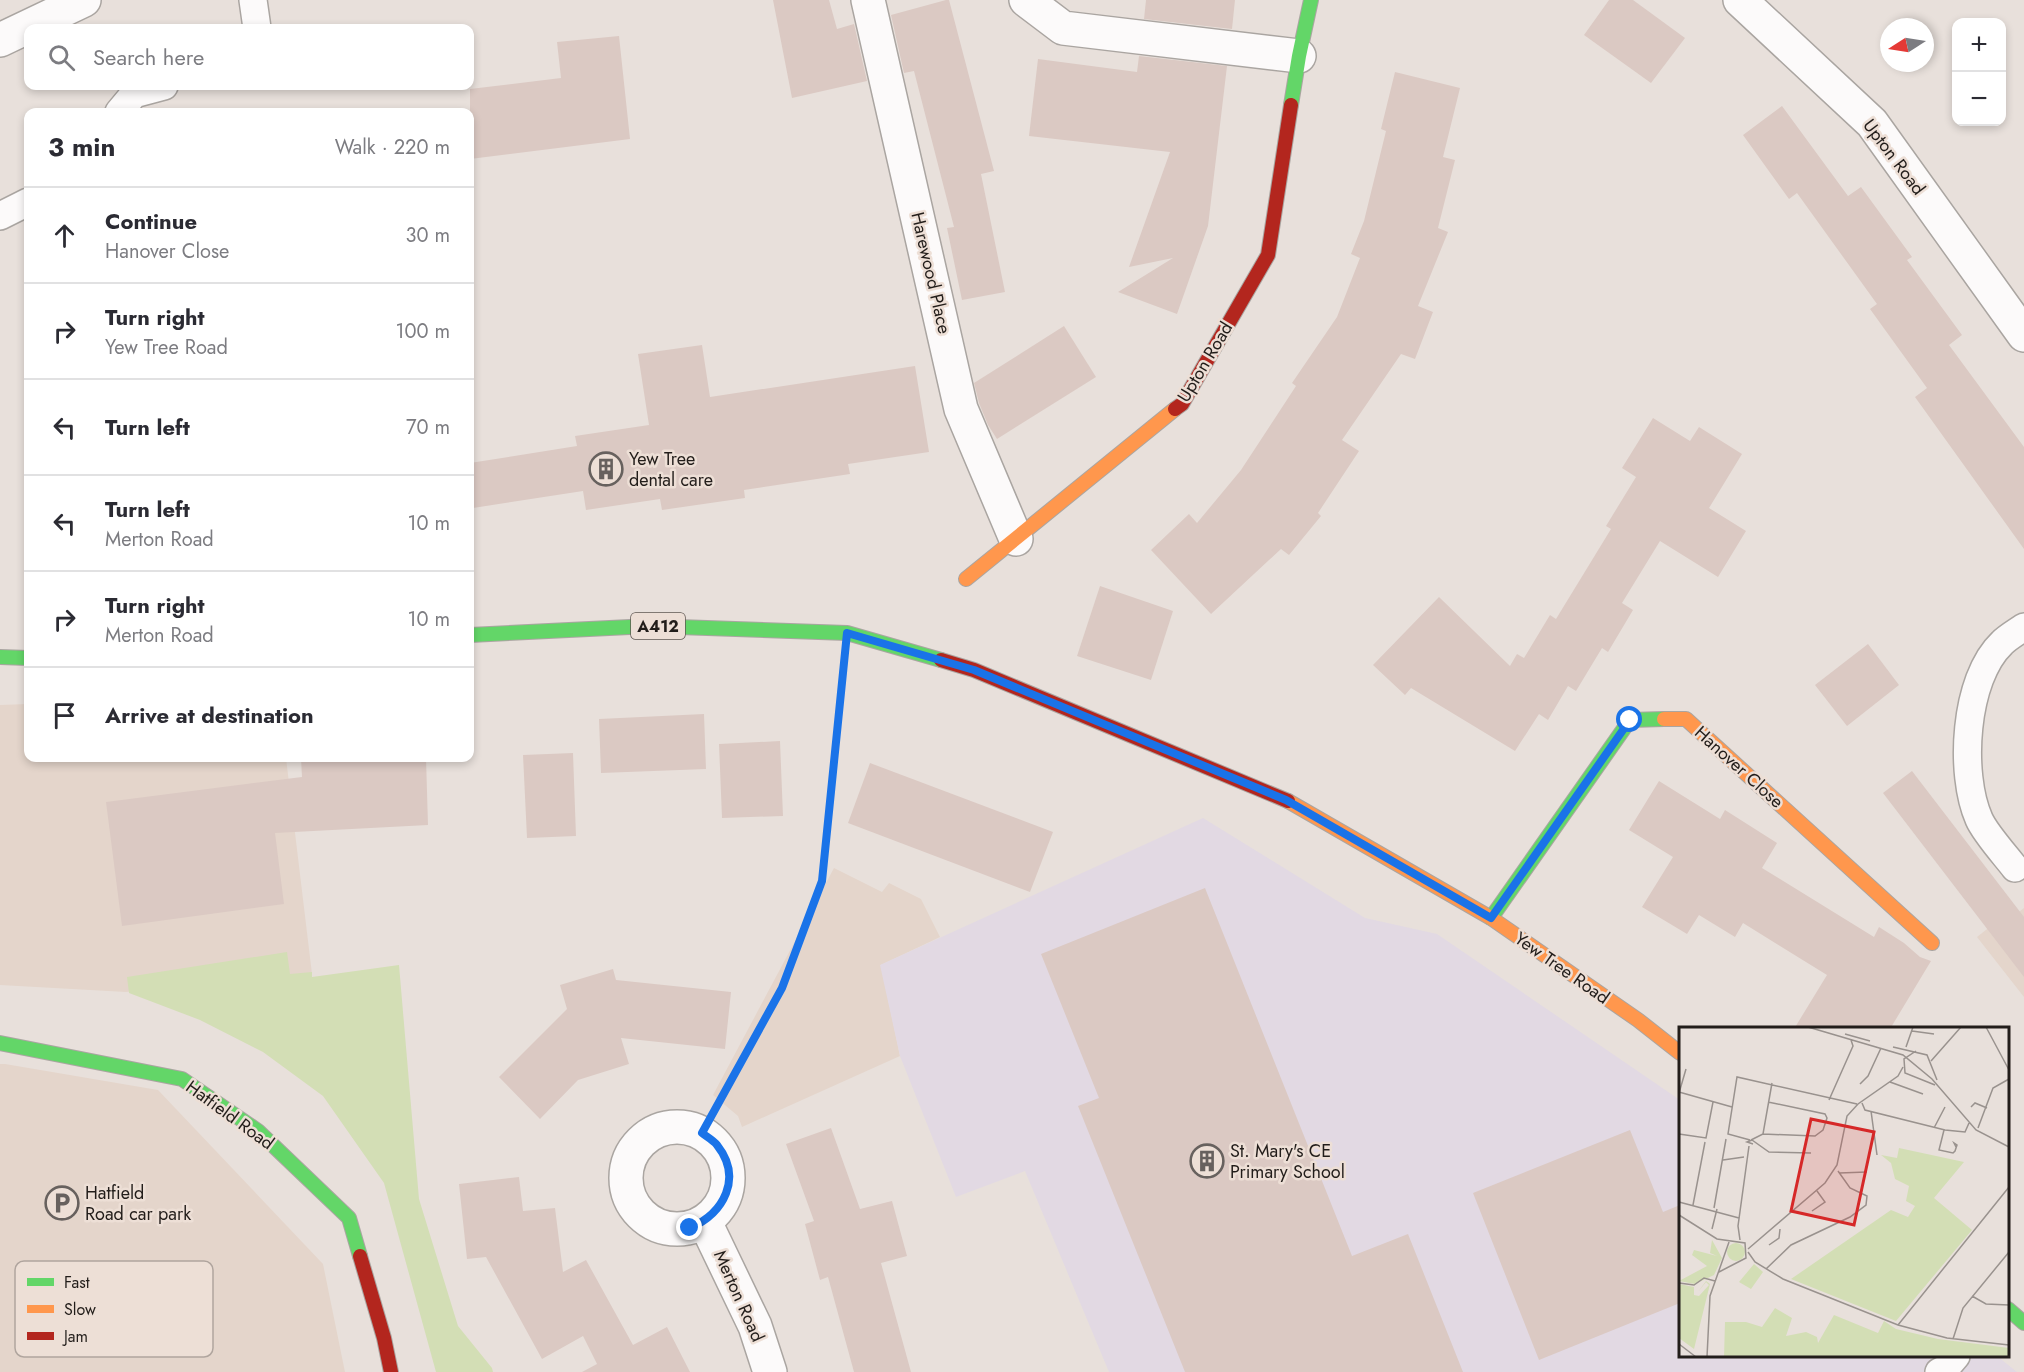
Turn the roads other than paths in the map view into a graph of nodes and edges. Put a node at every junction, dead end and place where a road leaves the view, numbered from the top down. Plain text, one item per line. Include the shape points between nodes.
1 (84, 0) edge
2 (253, 0) edge
3 (868, 0) edge
4 (1026, 0) edge
5 (1311, 0) edge
6 (1740, 0) edge
7 (34, 24) edge
8 (256, 24) edge
9 (24, 29) edge
10 (0, 40) edge
11 (1299, 56) junction
12 (149, 90) edge
13 (122, 108) edge
14 (24, 204) edge
15 (0, 216) edge
16 (2024, 335) edge
17 (1016, 539) junction
18 (966, 579) dead end
19 (2024, 627) edge
20 (474, 635) edge
21 (0, 657) edge
22 (24, 658) edge
23 (2015, 867) dead end
24 (1491, 918) junction
25 (1932, 943) dead end
26 (0, 1043) edge
27 (1679, 1052) edge
28 (705, 1222) junction
29 (2009, 1311) edge
30 (2024, 1323) edge
31 (1955, 1357) edge
32 (391, 1372) edge
33 (770, 1372) edge
34 (1939, 1372) edge

1 - 7 street
2 - 8 lane
3 - 17 street, Harewood Place via 961,409
4 - 11 street via 1063,28
5 - 11 street, Upton Road
6 - 16 street, Upton Road via 1872,123
9 - 10 street
11 - 17 street, Upton Road via 1268,255 1188,394 1182,404
12 - 13 lane via 134,94
14 - 15 lane
17 - 18 street, Upton Road
19 - 23 lane via 2000,645 1983,671 1973,700 1968,737 1970,790 1979,821
20 - 24 street, Yew Tree Road / A412 via 650,626 847,633 974,670 1286,800
21 - 22 street
24 - 25 street, Hanover Close via 1630,720 1686,719
24 - 27 street, Yew Tree Road / A412
26 - 32 street, Hatfield Road via 182,1079 258,1131 349,1218
28 - 28 street via 727,1194 729,1176 725,1159 716,1144 686,1127 668,1127 652,1133 630,1156 625,1173 633,1205 643,1218 673,1230
28 - 33 street, Merton Road via 755,1326
29 - 30 street
31 - 34 lane

